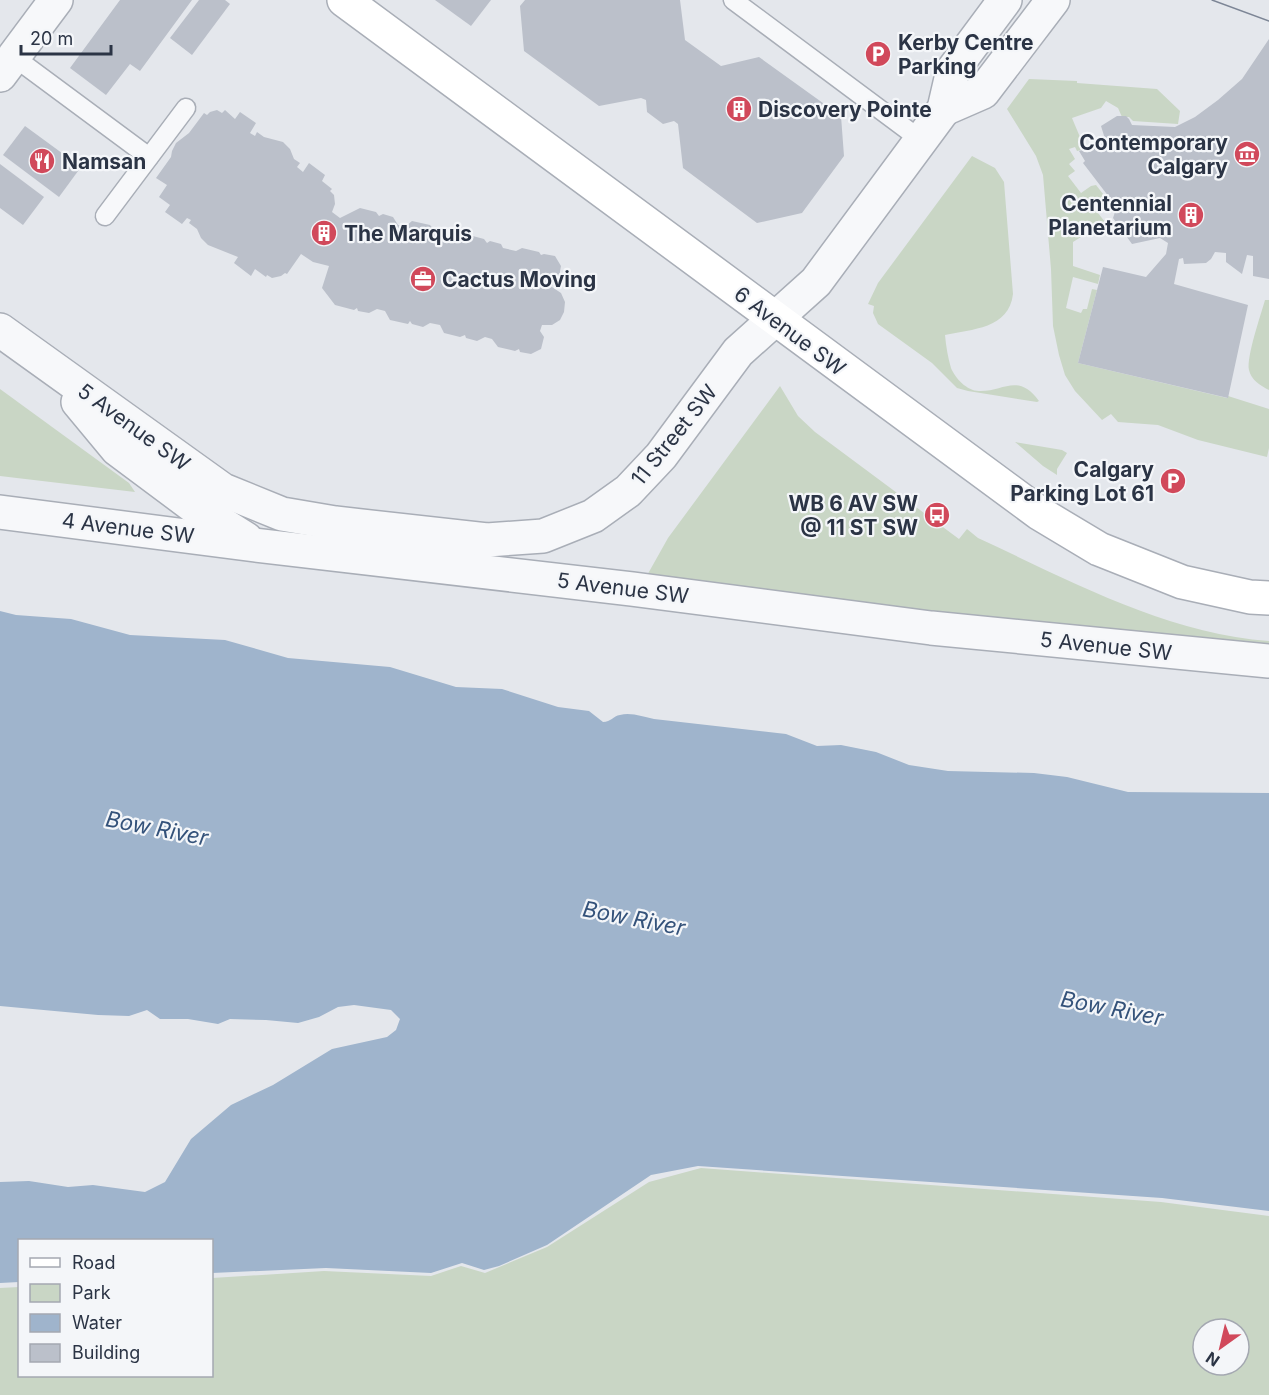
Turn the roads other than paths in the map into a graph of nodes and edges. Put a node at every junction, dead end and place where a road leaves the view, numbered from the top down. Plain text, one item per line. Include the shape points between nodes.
1 (56, 0) edge
2 (344, 0) edge
3 (733, 0) edge
4 (1005, 0) edge
5 (1053, 0) edge
6 (8, 56) edge
7 (186, 108) dead end
8 (944, 109) junction
9 (921, 140) junction
10 (149, 157) junction
11 (105, 216) dead end
12 (777, 318) junction
13 (0, 330) edge
14 (46, 364) junction
15 (223, 490) joint
16 (0, 512) edge
17 (255, 545) junction
18 (1269, 598) edge
19 (1269, 662) edge

1 - 6 street
2 - 12 main road, 6 Avenue SW
3 - 9 lane
4 - 8 street, 11 Street SW via 952,70
5 - 8 street, 11 Street SW via 983,92
6 - 10 lane
7 - 10 lane
8 - 9 street, 11 Street SW
9 - 12 street, 11 Street SW via 816,282
10 - 11 lane
12 - 15 street, 11 Street SW via 738,352 667,448 628,491 593,516 543,536 487,540 334,523 282,514
12 - 18 main road, 6 Avenue SW via 1038,513 1099,549 1182,582
13 - 14 street, 5 Avenue SW
14 - 15 street, 5 Avenue SW
14 - 17 street, 5 Avenue SW via 117,449 192,505
16 - 17 street, 4 Avenue SW
17 - 19 street, 5 Avenue SW via 931,628

